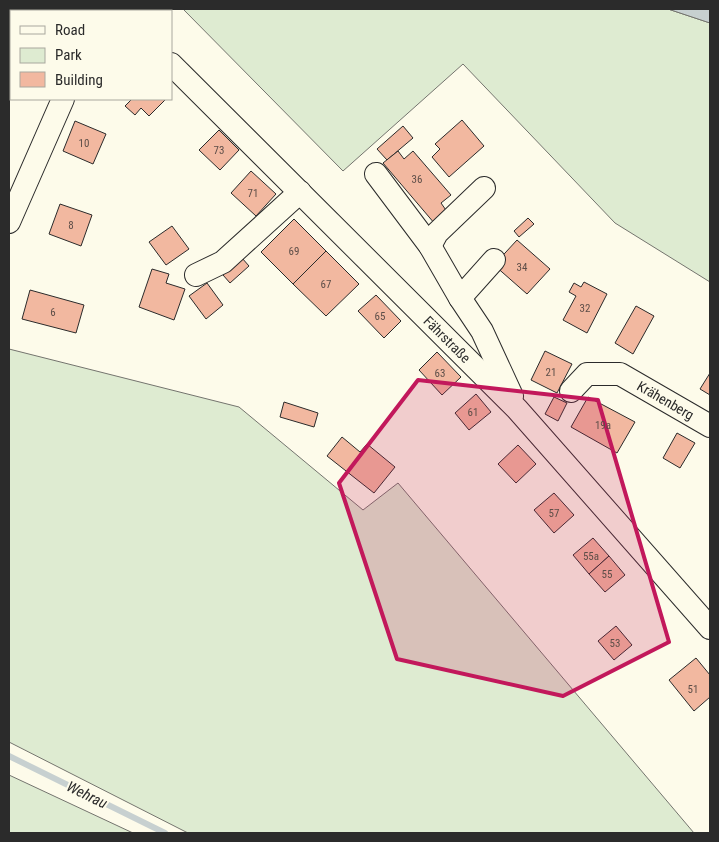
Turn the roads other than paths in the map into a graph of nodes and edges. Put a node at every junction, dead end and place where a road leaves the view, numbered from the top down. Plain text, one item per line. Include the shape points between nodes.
1 (172, 65) edge
2 (63, 100) edge
3 (376, 174) dead end
4 (484, 188) dead end
5 (300, 192) junction
6 (9, 222) edge
7 (430, 246) junction
8 (494, 260) dead end
9 (196, 275) dead end
10 (460, 298) junction
11 (571, 391) dead end
12 (517, 409) junction
13 (710, 426) edge
14 (710, 628) edge

1 - 5 street, Fährstraße
2 - 6 street
3 - 7 street
4 - 7 street via 437,233
5 - 9 street via 223,262
5 - 12 street, Fährstraße
7 - 10 street
8 - 10 street
10 - 12 street via 482,331
11 - 13 street, Krähenberg via 587,374 620,374
12 - 14 street, Fährstraße

